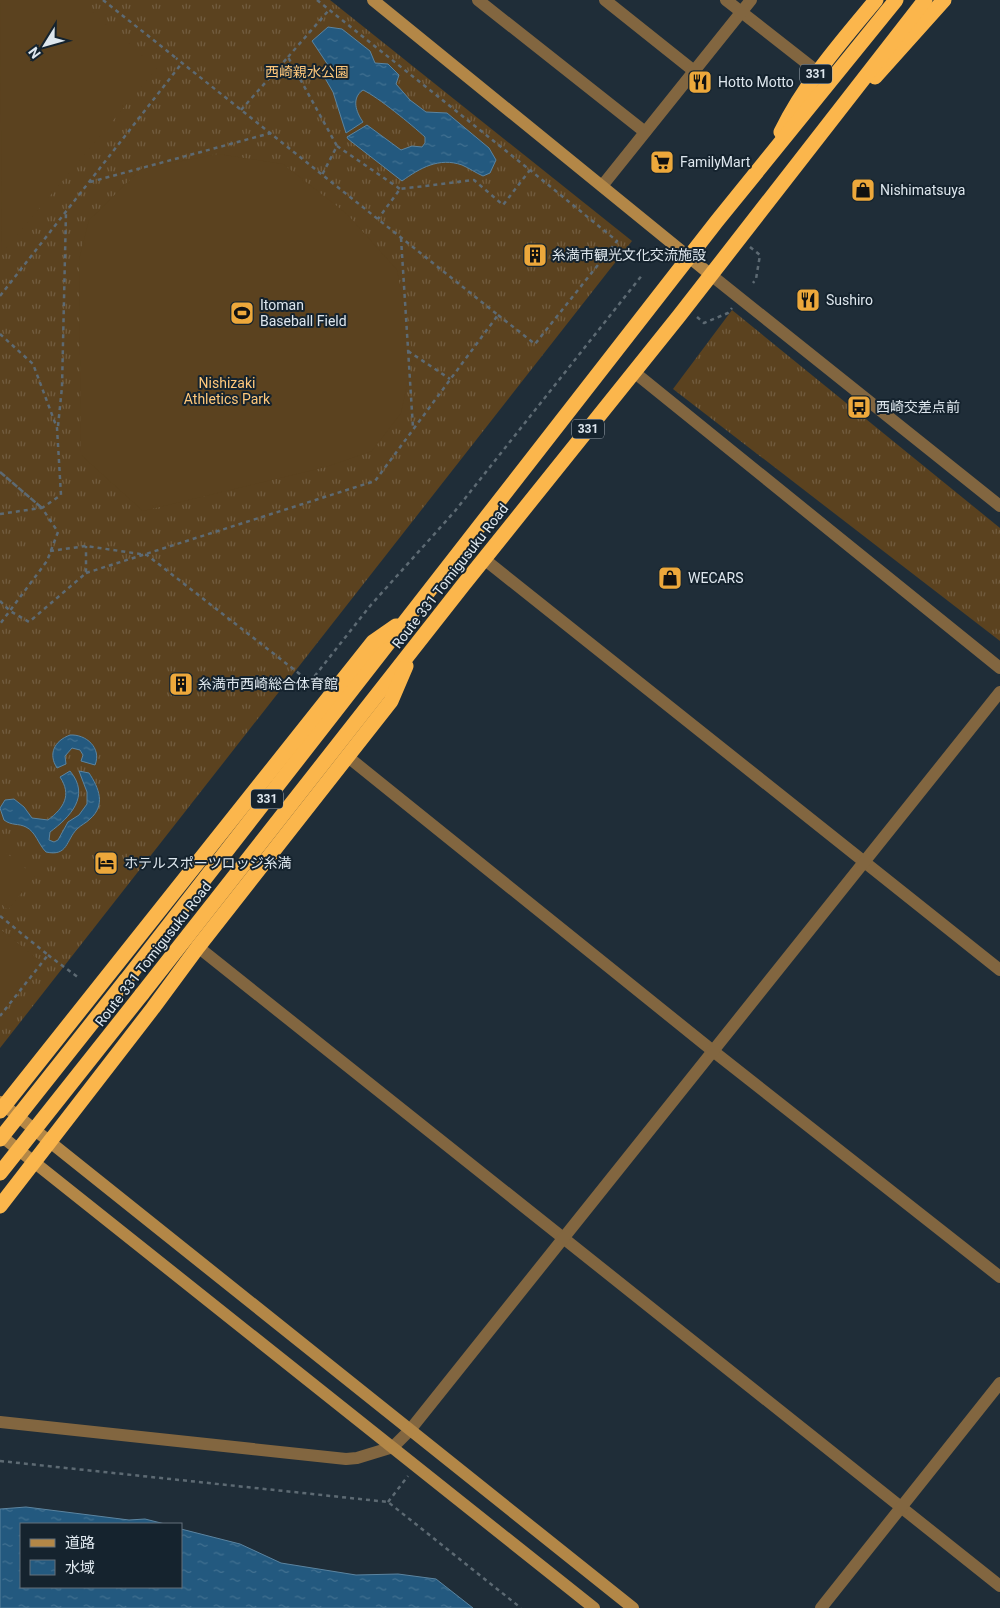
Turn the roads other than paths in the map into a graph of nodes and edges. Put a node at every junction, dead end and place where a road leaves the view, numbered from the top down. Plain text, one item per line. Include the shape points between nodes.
1 (373, 0) edge
2 (478, 0) edge
3 (605, 0) edge
4 (726, 0) edge
5 (751, 0) edge
6 (876, 0) edge
7 (896, 0) edge
8 (925, 0) edge
9 (944, 0) edge
10 (741, 12) junction
11 (694, 71) junction
12 (818, 72) junction
13 (836, 112) junction
14 (645, 132) junction
15 (769, 156) junction
16 (602, 186) junction
17 (689, 258) junction
18 (711, 275) junction
19 (634, 372) junction
20 (1000, 506) edge
21 (484, 559) junction
22 (407, 619) junction
23 (415, 647) junction
24 (1000, 668) edge
25 (1000, 692) edge
26 (348, 757) junction
27 (864, 862) junction
28 (198, 947) junction
29 (1000, 970) edge
30 (713, 1051) junction
31 (1, 1106) edge
32 (0, 1137) edge
33 (50, 1140) junction
34 (34, 1162) junction
35 (0, 1173) edge
36 (0, 1206) edge
37 (563, 1238) junction
38 (1000, 1277) edge
39 (1000, 1383) edge
40 (0, 1422) edge
41 (410, 1430) junction
42 (392, 1447) junction
43 (901, 1507) junction
44 (1000, 1586) edge
45 (594, 1608) edge
46 (633, 1608) edge
47 (821, 1608) edge

1 - 16 street
2 - 14 street
3 - 11 street
4 - 10 street
5 - 10 street
6 - 12 highway, 331
7 - 15 highway, Route 331 Tomigusuku Road / 331
8 - 13 highway, Route 331 Tomigusuku Road / 331
9 - 13 highway, 331 via 849,105
10 - 11 street
10 - 12 street
11 - 14 street
12 - 15 highway, 331 via 791,112
13 - 18 highway, Route 331 Tomigusuku Road / 331
14 - 16 street
15 - 17 highway, Route 331 Tomigusuku Road / 331
16 - 17 street
17 - 18 street
17 - 22 highway, Route 331 Tomigusuku Road / 331
18 - 19 highway, Route 331 Tomigusuku Road / 331
18 - 20 street
19 - 21 highway, Route 331 Tomigusuku Road / 331
19 - 24 street
21 - 23 highway, Route 331 Tomigusuku Road / 331
21 - 27 street
22 - 31 highway, 331 via 373,642
22 - 32 highway, Route 331 Tomigusuku Road / 331, bridge
23 - 26 highway, 331 via 391,701
23 - 35 highway, Route 331 Tomigusuku Road / 331, bridge
25 - 27 street
26 - 28 highway, 331
26 - 30 street
27 - 29 street
27 - 30 street
28 - 33 highway, 331
28 - 37 street
30 - 37 street
30 - 38 street
31 - 33 street
32 - 34 street
33 - 34 highway, 331
33 - 41 street
34 - 36 highway, 331
34 - 42 street
37 - 41 street
37 - 43 street
39 - 43 street
40 - 42 street via 346,1459
41 - 42 street
41 - 46 street
42 - 45 street
43 - 44 street
43 - 47 street

